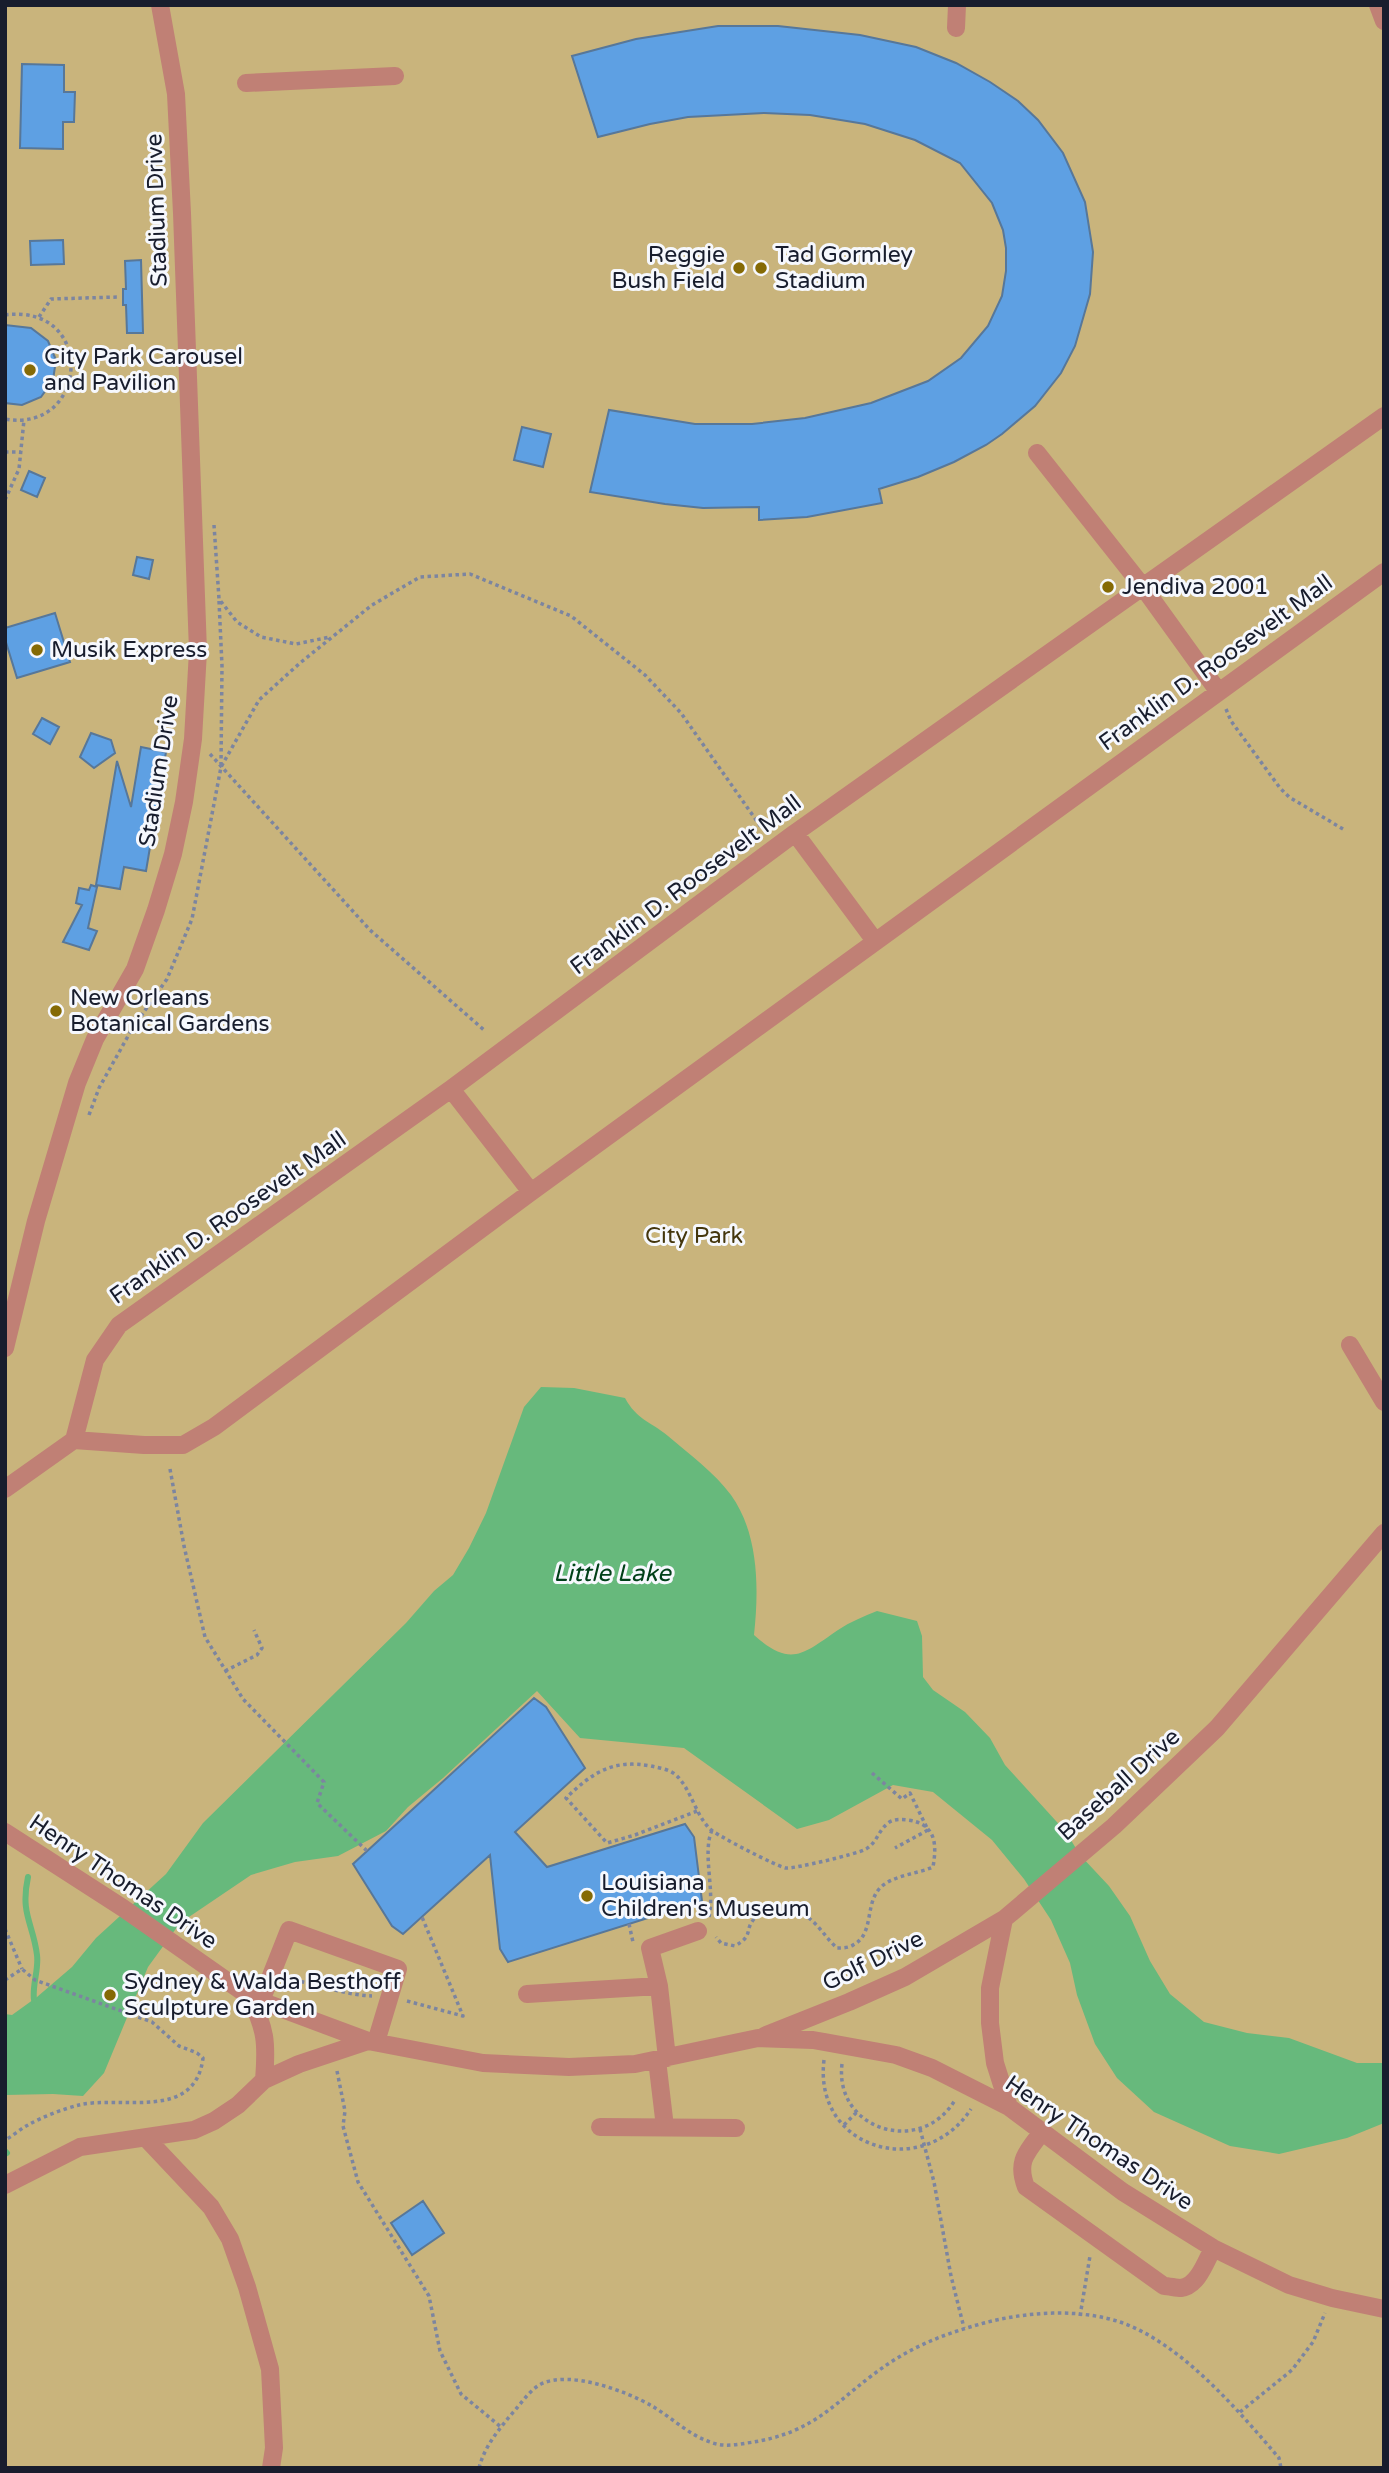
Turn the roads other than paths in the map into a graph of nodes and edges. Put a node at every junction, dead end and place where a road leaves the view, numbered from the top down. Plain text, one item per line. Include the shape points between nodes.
1 (160, 5) edge
2 (957, 5) edge
3 (1378, 5) edge
4 (1384, 21) edge
5 (956, 28) dead end
6 (396, 76) dead end
7 (246, 83) dead end
8 (1384, 416) edge
9 (1037, 453) dead end
10 (1384, 572) edge
11 (1143, 587) junction
12 (1218, 691) junction
13 (795, 833) junction
14 (875, 941) junction
15 (452, 1089) junction
16 (531, 1192) junction
17 (1350, 1345) dead end
18 (5, 1348) edge
19 (1384, 1402) edge
20 (74, 1440) junction
21 (5, 1489) edge
22 (1384, 1533) edge
23 (5, 1832) edge
24 (1004, 1919) junction
25 (706, 1929) road end
26 (659, 1986) junction
27 (527, 1994) dead end
28 (256, 1999) junction
29 (758, 2038) junction
30 (372, 2042) junction
31 (662, 2059) junction
32 (264, 2080) junction
33 (1009, 2107) junction
34 (600, 2127) dead end
35 (665, 2127) junction
36 (736, 2128) dead end
37 (1042, 2132) junction
38 (146, 2138) junction
39 (5, 2185) edge
40 (1213, 2248) junction
41 (1384, 2309) edge
42 (271, 2468) edge

1 - 18 street, Stadium Drive via 176,94 182,213 198,651 193,739 173,854 156,910 135,969 95,1039 77,1083
2 - 5 street
3 - 4 street
6 - 7 street
8 - 11 street, Franklin D. Roosevelt Mall
9 - 11 street
10 - 12 street, Franklin D. Roosevelt Mall
11 - 12 street
11 - 13 street, Franklin D. Roosevelt Mall
12 - 14 street, Franklin D. Roosevelt Mall
13 - 14 street
13 - 15 street, Franklin D. Roosevelt Mall
14 - 16 street, Franklin D. Roosevelt Mall
15 - 16 street
15 - 20 street, Franklin D. Roosevelt Mall via 119,1325 95,1360
16 - 20 street, Franklin D. Roosevelt Mall via 214,1427 183,1445
17 - 19 street
20 - 21 street
22 - 24 street, Baseball Drive via 1217,1728 1114,1826
23 - 28 street, Henry Thomas Drive
24 - 29 street, Golf Drive via 905,1977
24 - 33 street via 990,1988 990,2023 995,2063
25 - 26 street via 650,1948
26 - 27 street
26 - 31 street
28 - 30 street, Henry Thomas Drive
28 - 30 street via 271,1977 289,1930 398,1969
28 - 32 street via 267,2046
29 - 31 street, Henry Thomas Drive
29 - 33 street, Henry Thomas Drive via 835,2043 896,2055 932,2067
30 - 31 street, Henry Thomas Drive via 483,2063 569,2067
30 - 32 street via 332,2052
31 - 35 street
32 - 38 street via 214,2121 194,2130
33 - 37 street, Henry Thomas Drive
34 - 35 street
35 - 36 street
37 - 40 street, Henry Thomas Drive via 1122,2192
37 - 40 street via 1025,2155 1020,2171 1026,2187 1164,2286 1189,2284
38 - 39 street via 80,2147
38 - 42 street via 211,2207 230,2239 270,2369
40 - 41 street, Henry Thomas Drive via 1289,2285

